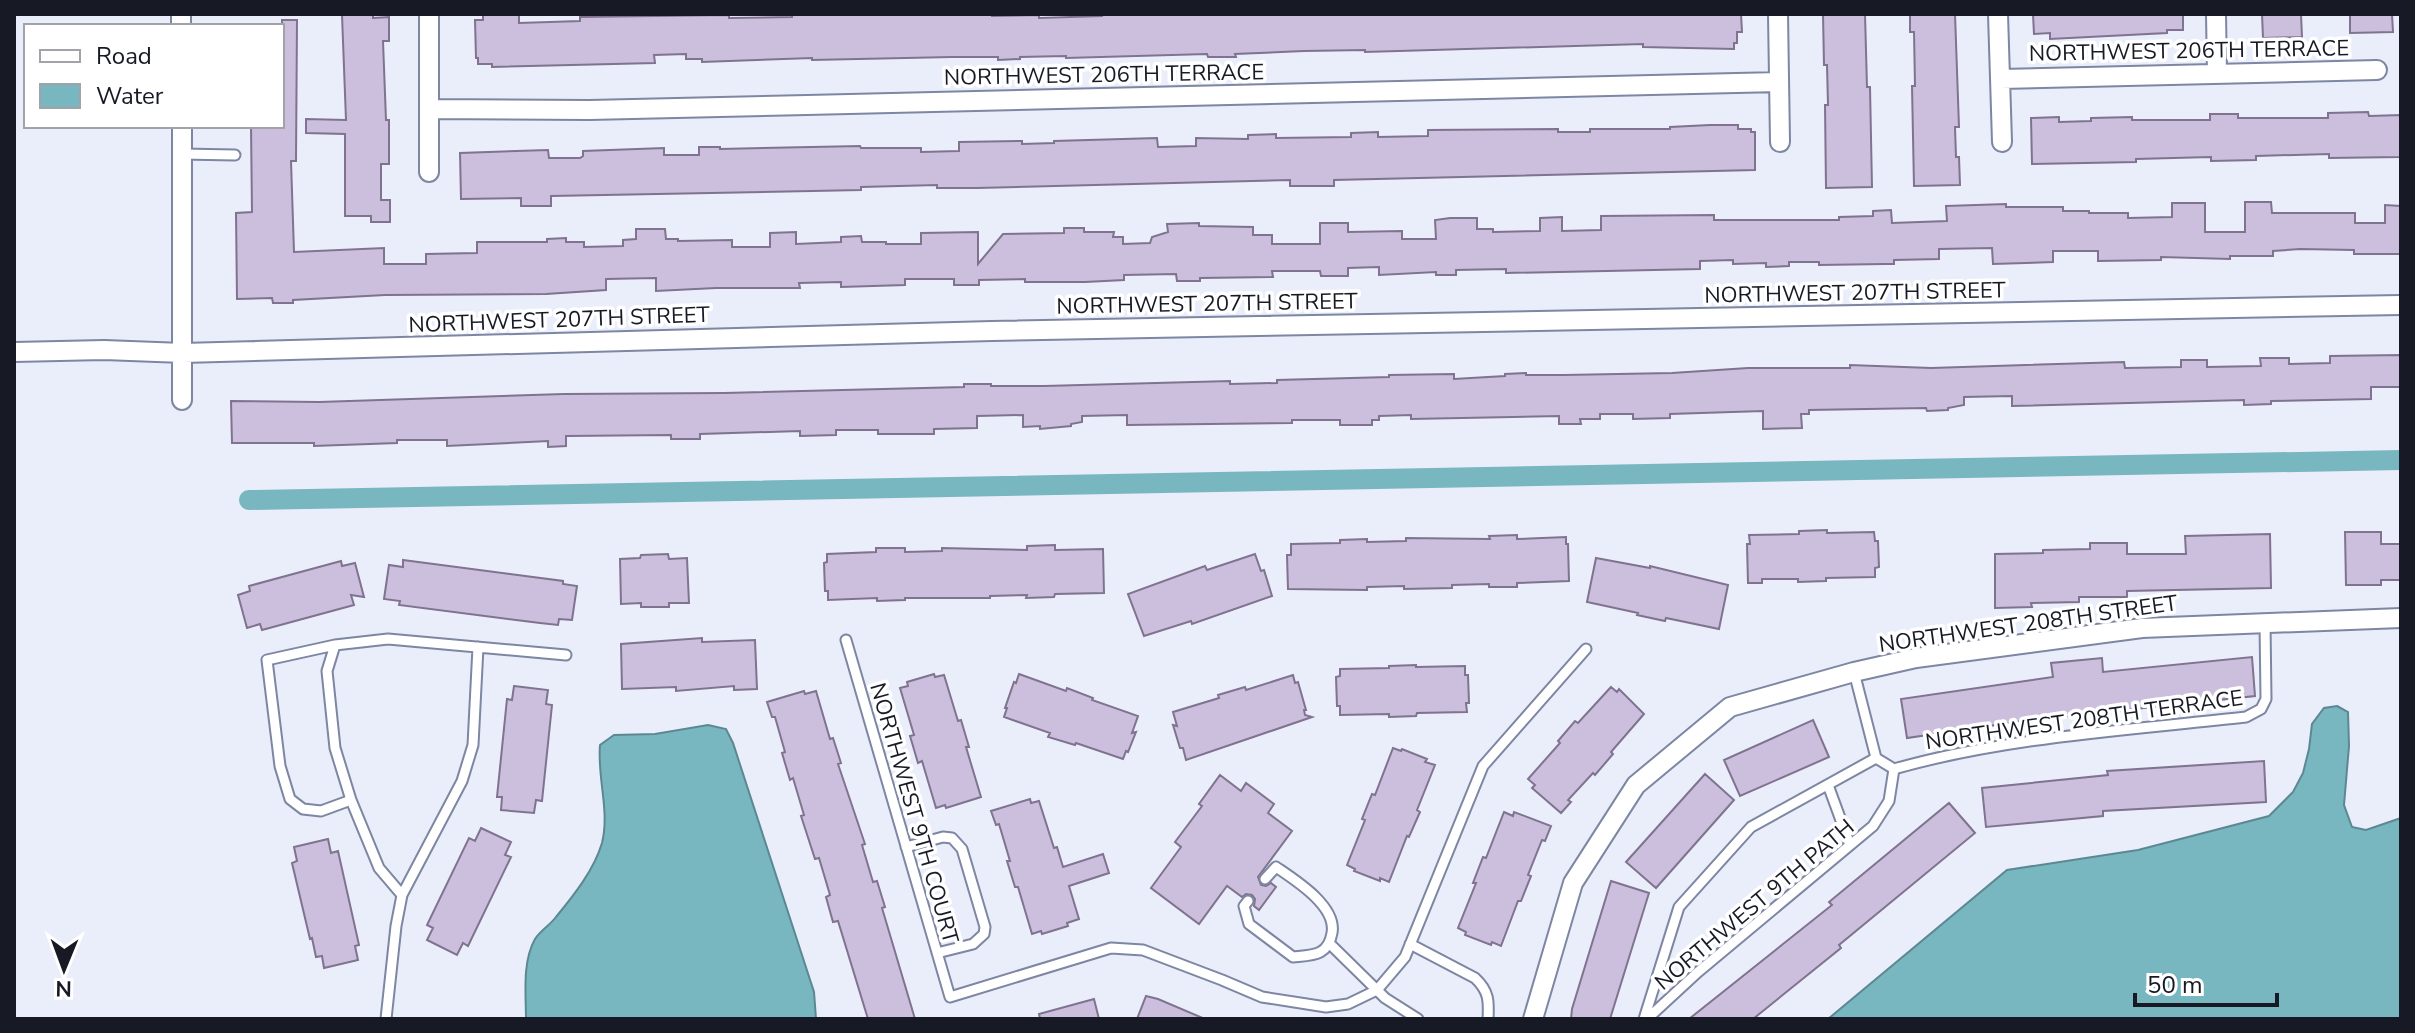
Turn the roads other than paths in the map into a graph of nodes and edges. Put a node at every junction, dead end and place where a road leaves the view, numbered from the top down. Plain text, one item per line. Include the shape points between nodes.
1 (429, 14) edge
2 (1778, 14) edge
3 (1998, 14) edge
4 (2216, 14) edge
5 (2377, 70) dead end
6 (2217, 74) junction
7 (2001, 79) junction
8 (1779, 82) junction
9 (430, 109) junction
10 (182, 128) edge
11 (1780, 142) dead end
12 (2002, 142) dead end
13 (182, 154) junction
14 (235, 155) dead end
15 (429, 172) dead end
16 (2401, 305) edge
17 (14, 352) edge
18 (183, 353) junction
19 (182, 400) dead end
20 (2401, 618) edge
21 (2265, 623) junction
22 (846, 640) dead end
23 (335, 645) junction
24 (478, 647) junction
25 (1586, 649) dead end
26 (566, 655) dead end
27 (1854, 672) junction
28 (1876, 758) junction
29 (1894, 769) junction
30 (1828, 785) junction
31 (351, 800) junction
32 (1850, 845) junction
33 (906, 847) junction
34 (1265, 879) dead end
35 (402, 895) junction
36 (1248, 901) dead end
37 (1330, 944) junction
38 (1410, 944) junction
39 (937, 953) junction
40 (1377, 990) junction
41 (386, 1019) edge
42 (1418, 1019) edge
43 (1488, 1019) edge
44 (1533, 1019) edge
45 (1645, 1019) edge

1 - 9 street
2 - 8 street
3 - 7 street
4 - 6 street
5 - 6 street, NORTHWEST 206TH TERRACE
6 - 7 street, NORTHWEST 206TH TERRACE
7 - 12 street
8 - 9 street, NORTHWEST 206TH TERRACE via 791,106
8 - 11 street
9 - 15 street
10 - 13 street
13 - 14 lane
13 - 18 street
16 - 18 street, NORTHWEST 207TH STREET via 1008,331
17 - 18 street, NORTHWEST 207TH STREET
18 - 19 street
20 - 21 street, NORTHWEST 208TH STREET
21 - 27 street, NORTHWEST 208TH STREET via 2142,628 1916,658
21 - 29 lane, NORTHWEST 208TH TERRACE via 2266,699 2261,709 2246,717 2015,744
22 - 33 lane, NORTHWEST 9TH COURT
23 - 24 lane via 388,639
23 - 31 lane via 327,671 330,702 335,748
23 - 31 lane via 267,660 280,766 290,799 303,809 321,811
24 - 26 lane
24 - 35 lane via 473,745 462,781
25 - 38 lane via 1483,766
27 - 28 lane
27 - 44 street, NORTHWEST 208TH STREET via 1730,707 1636,785 1573,883
28 - 29 lane
28 - 30 lane, NORTHWEST 9TH PATH
29 - 32 lane, NORTHWEST 9TH PATH via 1889,801 1873,826
30 - 32 lane
30 - 45 lane, NORTHWEST 9TH PATH via 1751,827 1679,907
31 - 35 lane via 379,868
32 - 45 lane, NORTHWEST 9TH PATH
33 - 39 lane, NORTHWEST 9TH COURT
33 - 39 lane via 952,838 962,849 985,927 973,944
34 - 37 lane via 1276,867 1306,888 1327,911 1333,927
35 - 41 lane
36 - 37 lane via 1244,906 1249,924 1293,957 1318,955
37 - 40 lane
38 - 40 lane
38 - 43 lane via 1482,984 1489,995
39 - 40 lane, NORTHWEST 9TH COURT via 950,997 1111,948 1143,950 1262,997 1326,1007 1348,1004
40 - 42 lane

